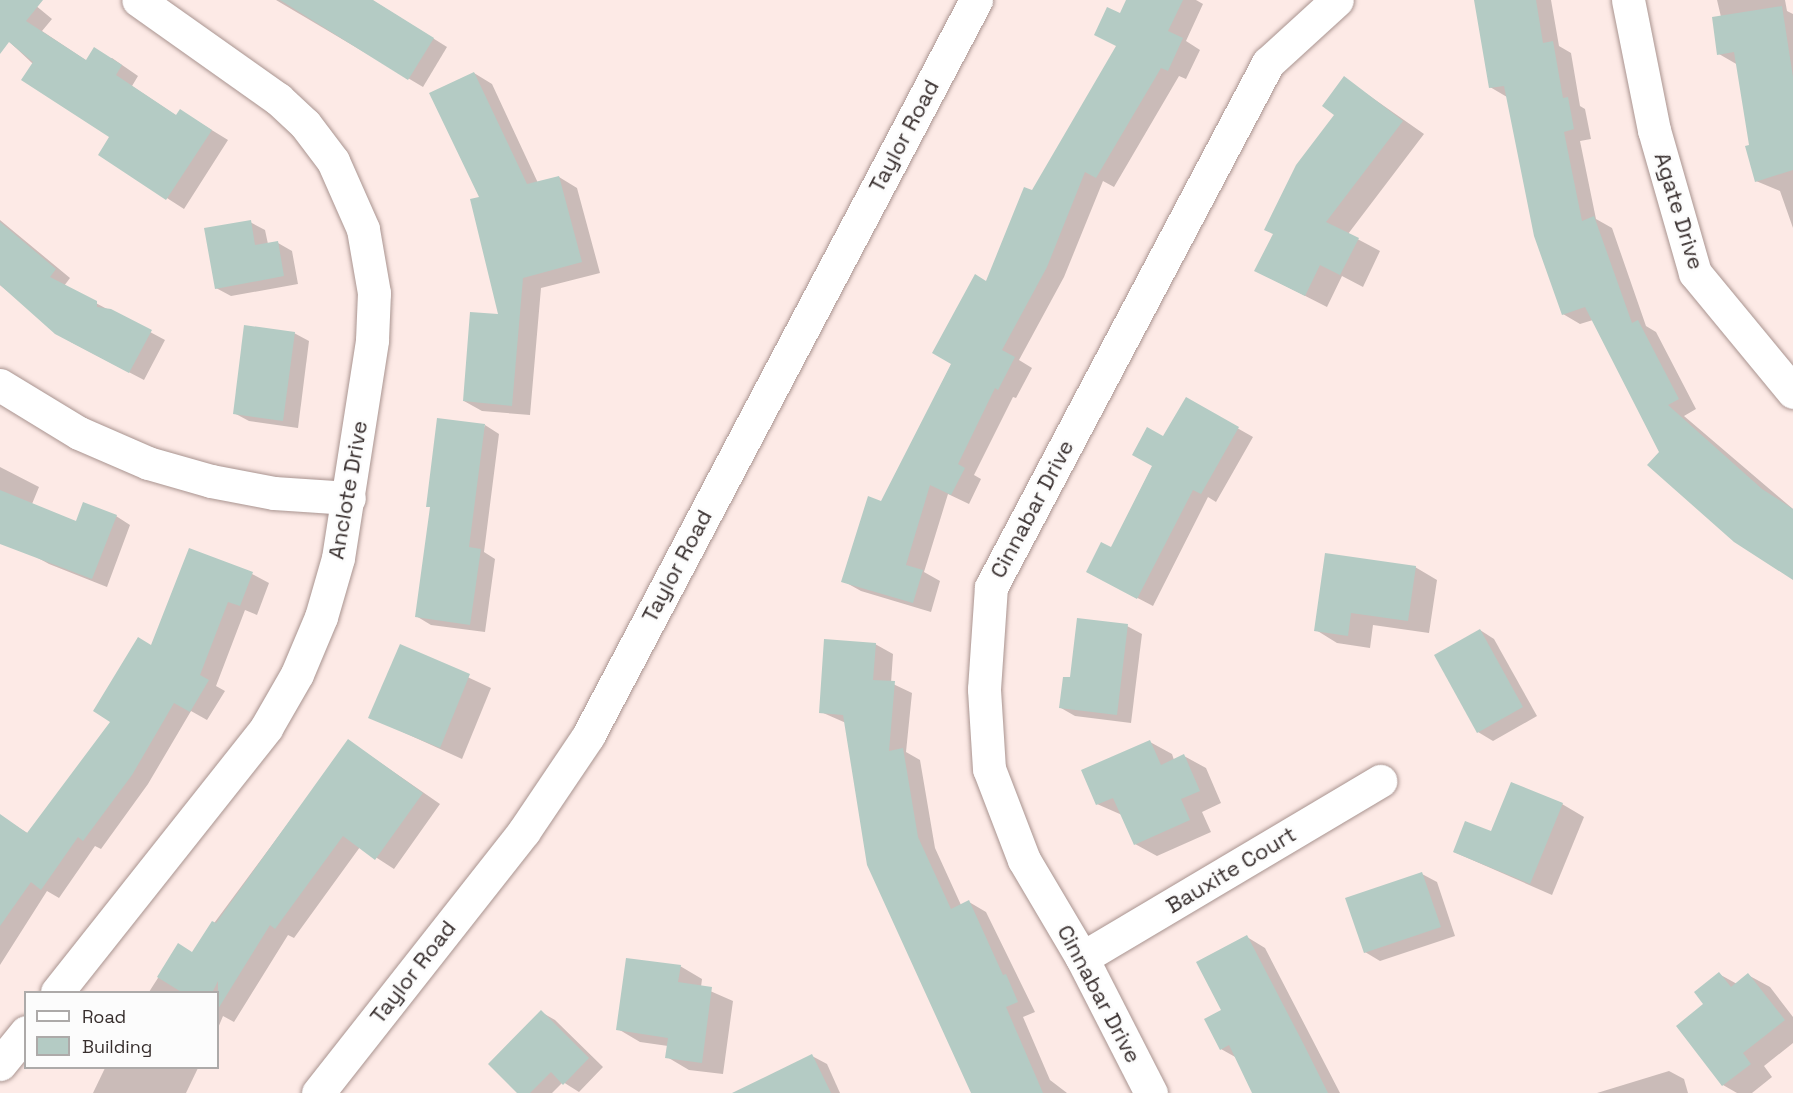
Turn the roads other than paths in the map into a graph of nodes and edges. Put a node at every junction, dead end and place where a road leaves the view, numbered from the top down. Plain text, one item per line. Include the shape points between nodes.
1 (138, 0) edge
2 (976, 0) edge
3 (1336, 0) edge
4 (1628, 0) edge
5 (1787, 374) edge
6 (0, 385) edge
7 (349, 498) junction
8 (1380, 781) dead end
9 (1082, 958) junction
10 (59, 991) edge
11 (24, 1034) edge
12 (0, 1064) edge
13 (318, 1093) edge
14 (1151, 1093) edge

1 - 7 street, Anclote Drive via 278,99 304,124 333,161 363,229 374,293 372,340
2 - 13 street, Taylor Road via 588,736 524,831
3 - 9 street, Cinnabar Drive via 1268,63 991,587 984,689 989,769 1024,860
4 - 5 street, Agate Drive via 1654,130 1695,273
6 - 7 street via 79,433 148,463 274,493
7 - 10 street, Anclote Drive via 339,558 321,617 297,674 266,728
8 - 9 street, Bauxite Court
9 - 14 street, Cinnabar Drive
11 - 12 street

